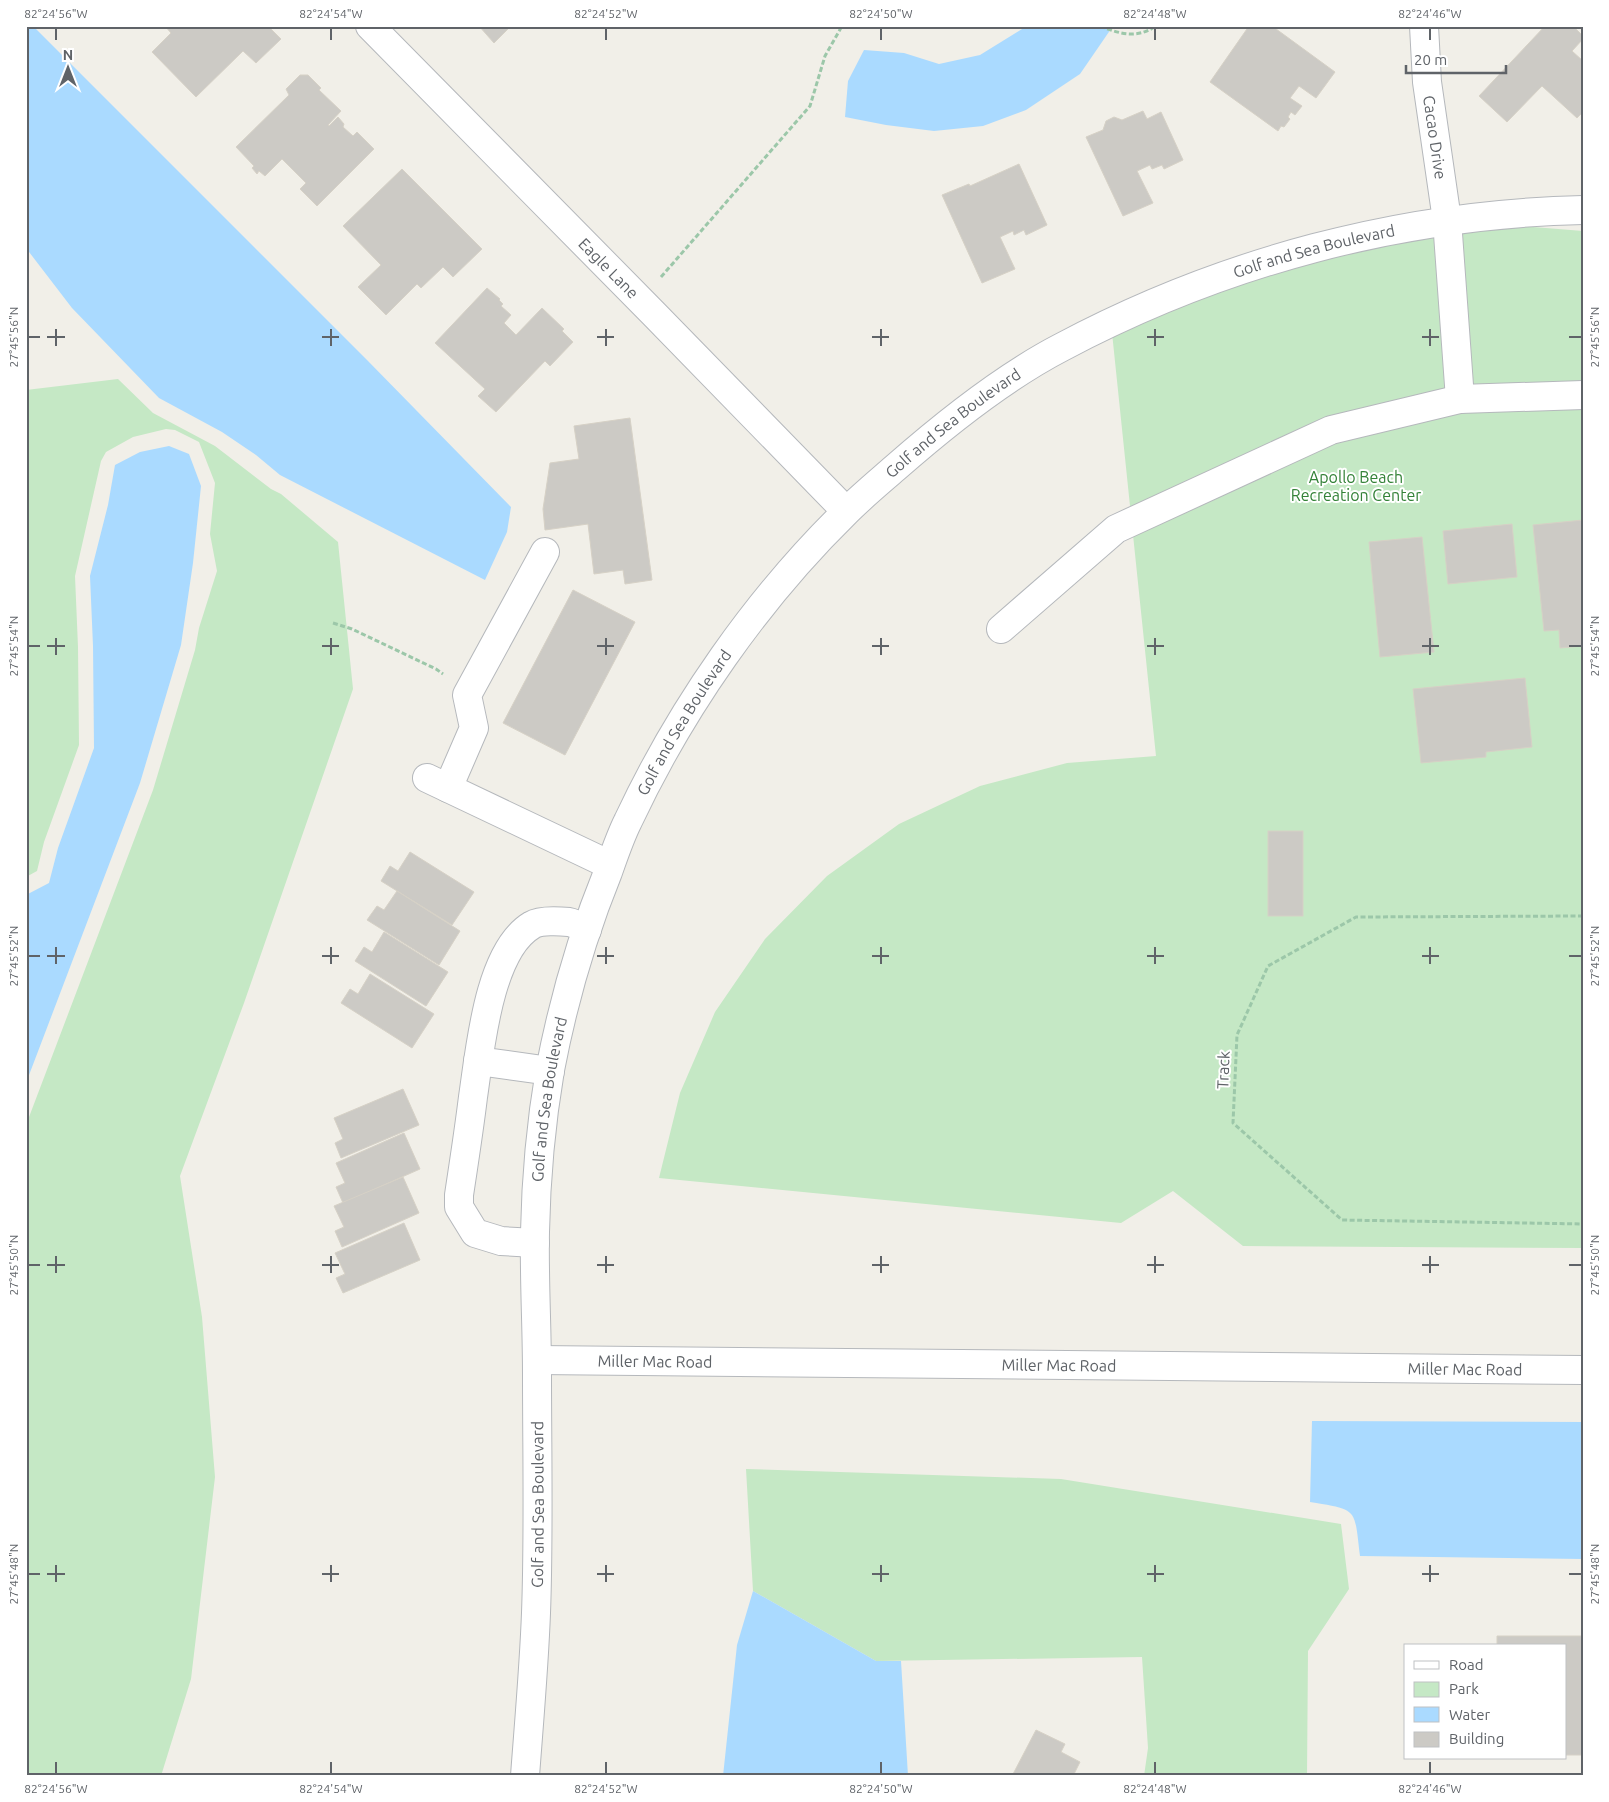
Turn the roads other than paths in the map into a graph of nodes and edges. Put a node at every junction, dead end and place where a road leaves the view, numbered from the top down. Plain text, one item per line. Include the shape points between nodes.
1 (370, 26) edge
2 (1424, 26) edge
3 (1583, 210) edge
4 (1447, 220) junction
5 (1583, 395) edge
6 (1460, 400) junction
7 (846, 511) junction
8 (544, 552) dead end
9 (1001, 629) dead end
10 (610, 864) junction
11 (587, 930) junction
12 (478, 1062) junction
13 (550, 1071) junction
14 (535, 1243) junction
15 (537, 1360) junction
16 (1583, 1370) edge
17 (525, 1776) edge

1 - 7 street, Eagle Lane
2 - 4 street, Cacao Drive via 1427,82
3 - 4 street, Golf and Sea Boulevard via 1531,211
4 - 6 street, Cacao Drive
4 - 7 street, Golf and Sea Boulevard via 1331,242 1235,272 1143,307 1067,344 981,397
5 - 6 street
6 - 9 street via 1331,430 1116,528
7 - 10 street, Golf and Sea Boulevard via 779,585 722,659 666,749 626,824
8 - 10 street via 467,695 474,728 438,783
10 - 11 street, Golf and Sea Boulevard
11 - 12 street via 570,922 552,922 534,924 520,933 498,972 484,1020
11 - 13 street, Golf and Sea Boulevard via 567,991
12 - 13 street
12 - 14 street via 459,1207 475,1233 501,1241
13 - 14 street, Golf and Sea Boulevard via 540,1146
14 - 15 street, Golf and Sea Boulevard
15 - 16 street, Miller Mac Road
15 - 17 street, Golf and Sea Boulevard via 536,1613

